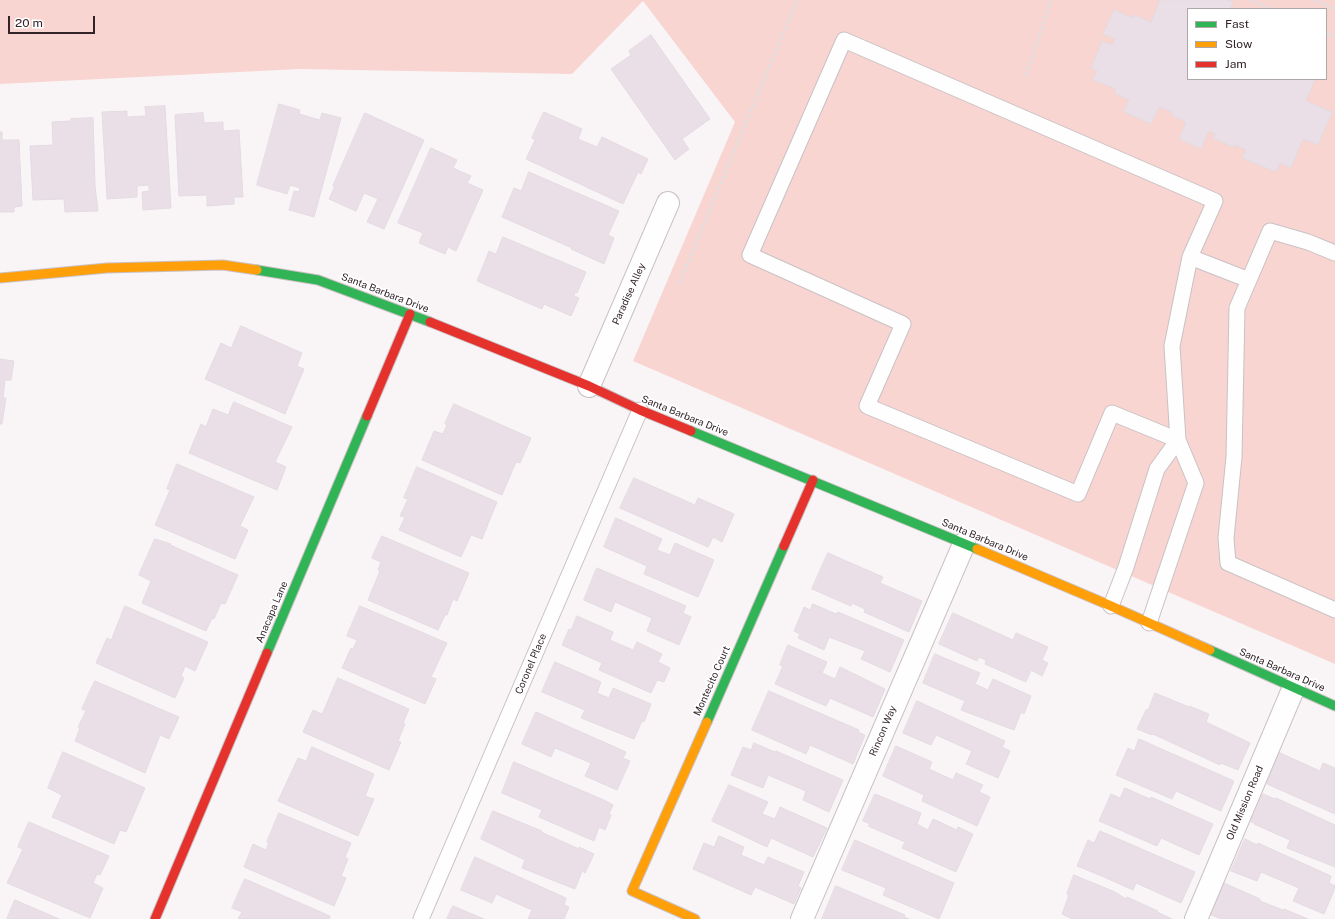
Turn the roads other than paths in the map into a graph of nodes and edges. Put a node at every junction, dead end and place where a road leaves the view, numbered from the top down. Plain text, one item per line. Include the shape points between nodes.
1 (668, 203) dead end
2 (1335, 254) edge
3 (1190, 256) junction
4 (0, 278) edge
5 (1249, 280) junction
6 (410, 314) junction
7 (589, 386) junction
8 (640, 410) junction
9 (1178, 440) junction
10 (812, 480) junction
11 (964, 544) junction
12 (1111, 606) junction
13 (1335, 610) edge
14 (1149, 623) junction
15 (1294, 687) junction
16 (1335, 706) edge
17 (155, 919) edge
18 (421, 919) edge
19 (695, 919) edge
20 (802, 919) edge
21 (1196, 919) edge

1 - 7 street, Paradise Alley
2 - 5 lane via 1308,242 1270,231
3 - 5 lane
3 - 9 lane via 1172,346
3 - 9 lane via 1215,201 844,40 750,255 903,324 867,406 1078,494 1112,413
4 - 6 street, Santa Barbara Drive via 107,268 223,265 318,280
5 - 13 lane via 1237,308 1234,457 1226,538 1228,563
6 - 7 street, Santa Barbara Drive
6 - 17 street, Anacapa Lane
7 - 8 street, Santa Barbara Drive
8 - 10 street, Santa Barbara Drive
8 - 18 lane, Coronel Place
9 - 12 lane via 1157,469
9 - 14 lane via 1196,483
10 - 11 street, Santa Barbara Drive
10 - 19 street, Montecito Court via 632,891
11 - 12 street, Santa Barbara Drive
11 - 20 street, Rincon Way
12 - 14 street, Santa Barbara Drive
14 - 15 street, Santa Barbara Drive
15 - 16 street, Santa Barbara Drive
15 - 21 street, Old Mission Road

